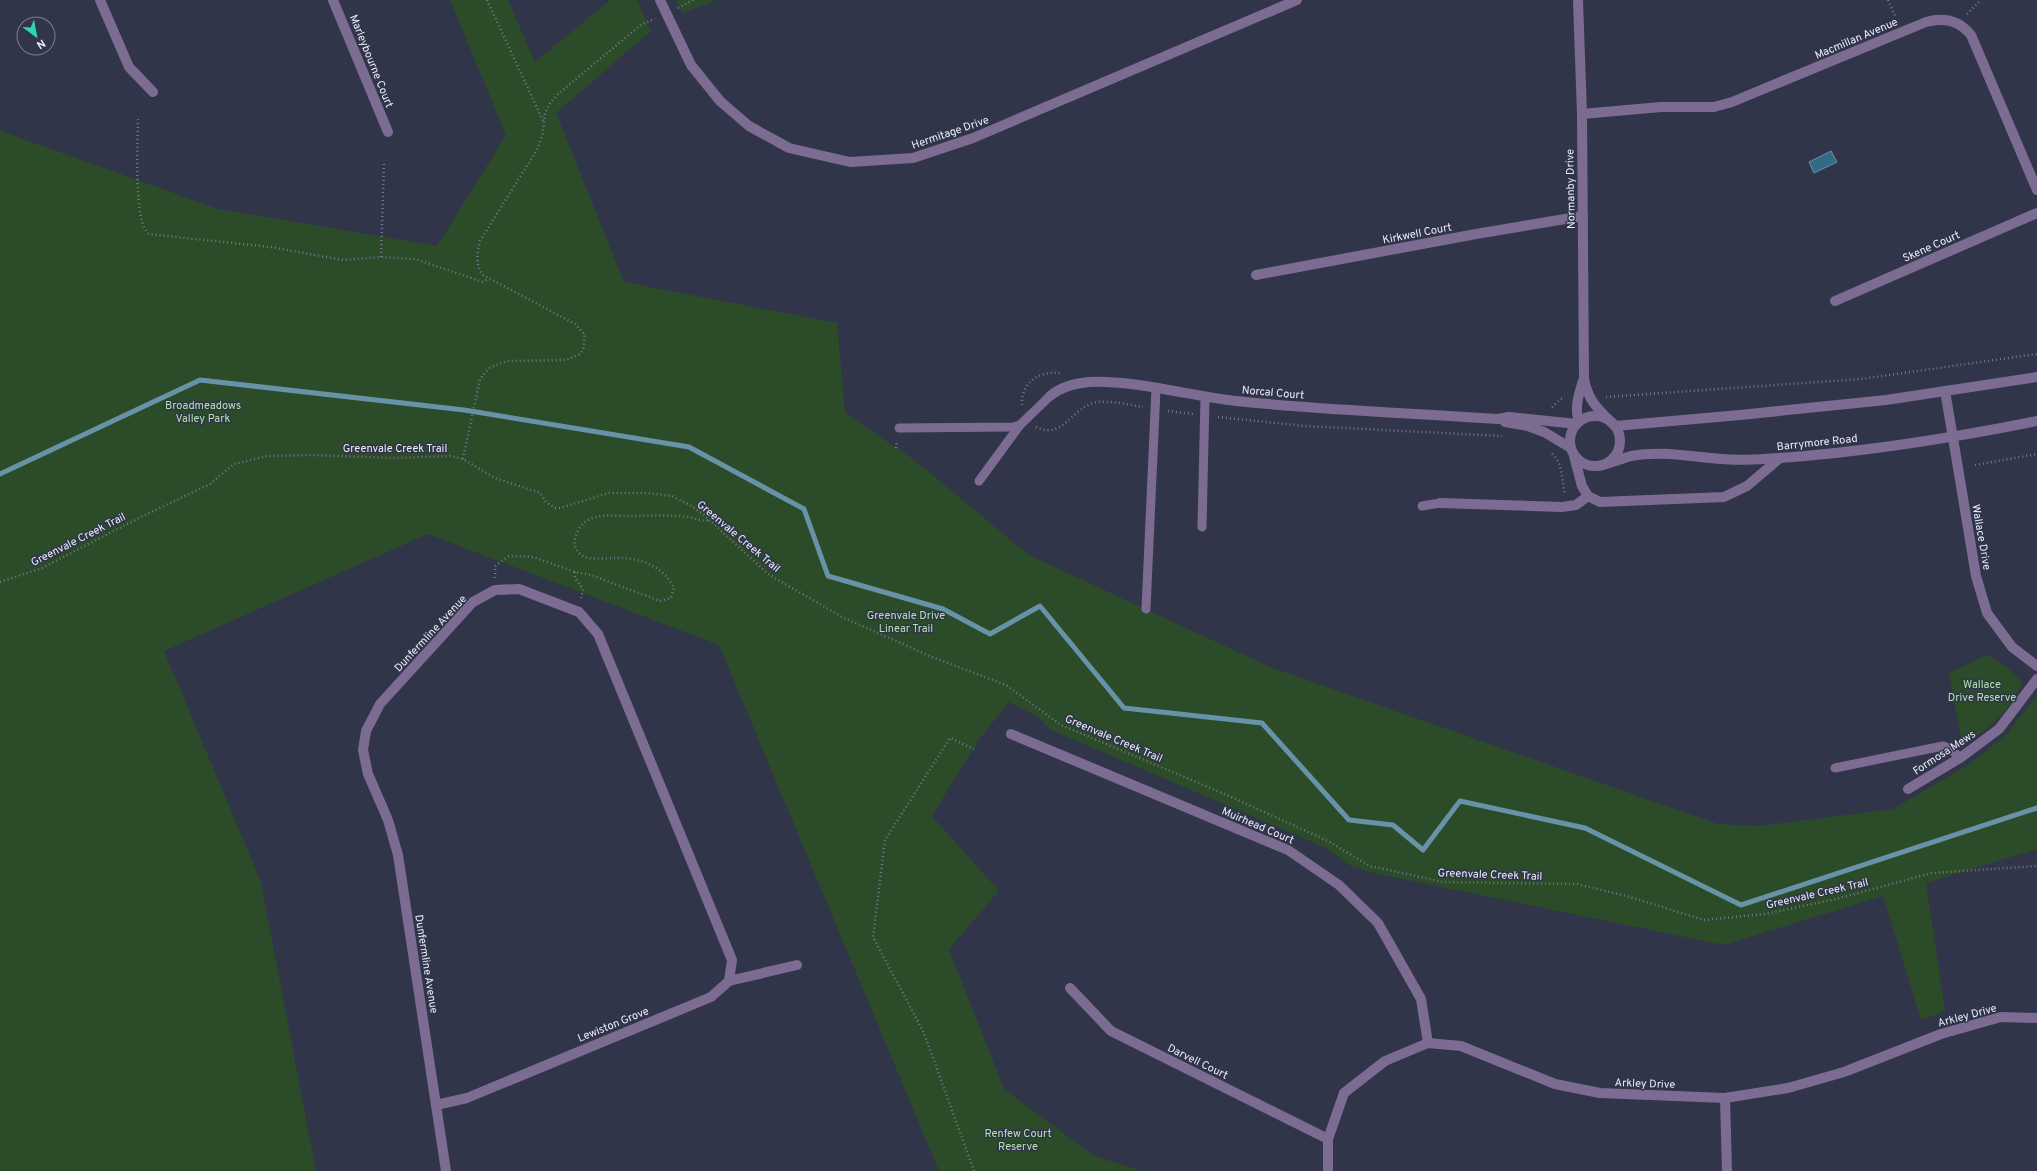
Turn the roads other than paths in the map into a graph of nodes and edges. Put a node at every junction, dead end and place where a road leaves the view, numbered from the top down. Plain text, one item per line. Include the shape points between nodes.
1 (100, 0) edge
2 (333, 0) edge
3 (660, 0) edge
4 (1297, 0) edge
5 (1578, 0) edge
6 (153, 92) dead end
7 (1582, 114) junction
8 (388, 132) dead end
9 (2037, 190) edge
10 (2037, 213) edge
11 (1583, 216) junction
12 (1256, 275) dead end
13 (1835, 301) dead end
14 (2037, 377) edge
15 (1584, 379) junction
16 (1156, 389) junction
17 (1945, 391) junction
18 (1050, 396) joint
19 (1205, 398) junction
20 (1498, 419) junction
21 (2037, 421) edge
22 (1023, 422) junction
23 (1578, 423) junction
24 (1614, 424) junction
25 (899, 428) dead end
26 (1952, 438) junction
27 (1573, 452) junction
28 (1780, 458) junction
29 (1599, 466) junction
30 (979, 480) dead end
31 (1588, 496) junction
32 (1440, 503) joint
33 (1422, 506) dead end
34 (1202, 527) dead end
35 (1146, 609) dead end
36 (2037, 666) edge
37 (2037, 679) edge
38 (1011, 734) dead end
39 (1960, 758) junction
40 (1835, 768) dead end
41 (1908, 789) dead end
42 (797, 965) dead end
43 (729, 981) junction
44 (1070, 988) dead end
45 (2037, 1018) edge
46 (1428, 1043) junction
47 (1725, 1098) junction
48 (436, 1104) junction
49 (1328, 1139) junction
50 (446, 1171) edge
51 (1328, 1171) edge
52 (1727, 1171) edge

1 - 6 street via 129,66
2 - 8 street, Marleybourne Court
3 - 4 street, Hermitage Drive via 691,65 720,101 749,126 789,148 850,162 913,158 974,138
5 - 7 street, Normanby Drive
7 - 9 street, Macmillan Avenue via 1661,107 1714,107 1940,18 1964,26 1971,35
7 - 11 street, Normanby Drive
10 - 13 street, Skene Court
11 - 12 street, Kirkwell Court
11 - 15 street, Normanby Drive
14 - 17 street
15 - 23 street, Normanby Drive via 1578,398
15 - 24 street, Normanby Drive via 1590,398
16 - 18 street, Norcal Court via 1089,382 1057,390
16 - 19 street, Norcal Court
16 - 35 lane
17 - 24 street via 1811,409
17 - 26 street, Wallace Drive
18 - 22 lane
19 - 20 street, Norcal Court
19 - 34 lane
20 - 23 street, Norcal Court via 1509,417
20 - 27 street, Norcal Court via 1544,432
21 - 26 street, Barrymore Road
22 - 25 lane via 1014,427
22 - 30 lane
23 - 24 street via 1596,416
23 - 27 street via 1571,436
24 - 29 street via 1620,447 1612,459
26 - 28 street, Barrymore Road
26 - 36 street, Wallace Drive via 1976,576 1987,613 2012,647
27 - 29 street via 1585,464
27 - 31 street via 1582,486
28 - 29 street, Barrymore Road via 1722,459 1689,454 1654,454 1632,456
28 - 31 street via 1746,486 1724,497 1600,502
31 - 32 street via 1576,505 1562,507
32 - 33 lane
37 - 39 street, Formosa Mews via 1999,729
38 - 46 street, Muirhead Court via 1288,850 1340,885 1378,923 1421,998
39 - 40 lane via 1951,749 1943,746
39 - 41 street, Formosa Mews
42 - 43 street, Lewiston Grove
43 - 48 street, Lewiston Grove via 711,997 467,1098
43 - 48 street, Dunfermline Avenue via 732,960 598,634 579,612 519,589 495,590 473,602 380,704 366,731 363,750 368,774 388,820 398,854
44 - 49 street, Darvell Court via 1111,1031
45 - 47 street, Arkley Drive via 2001,1017 1941,1034 1844,1072 1788,1088
46 - 47 street, Arkley Drive via 1461,1046 1554,1084 1600,1093
46 - 49 street, Arkley Drive via 1385,1061 1344,1093
47 - 52 street
48 - 50 street, Dunfermline Avenue
49 - 51 street, Arkley Drive

